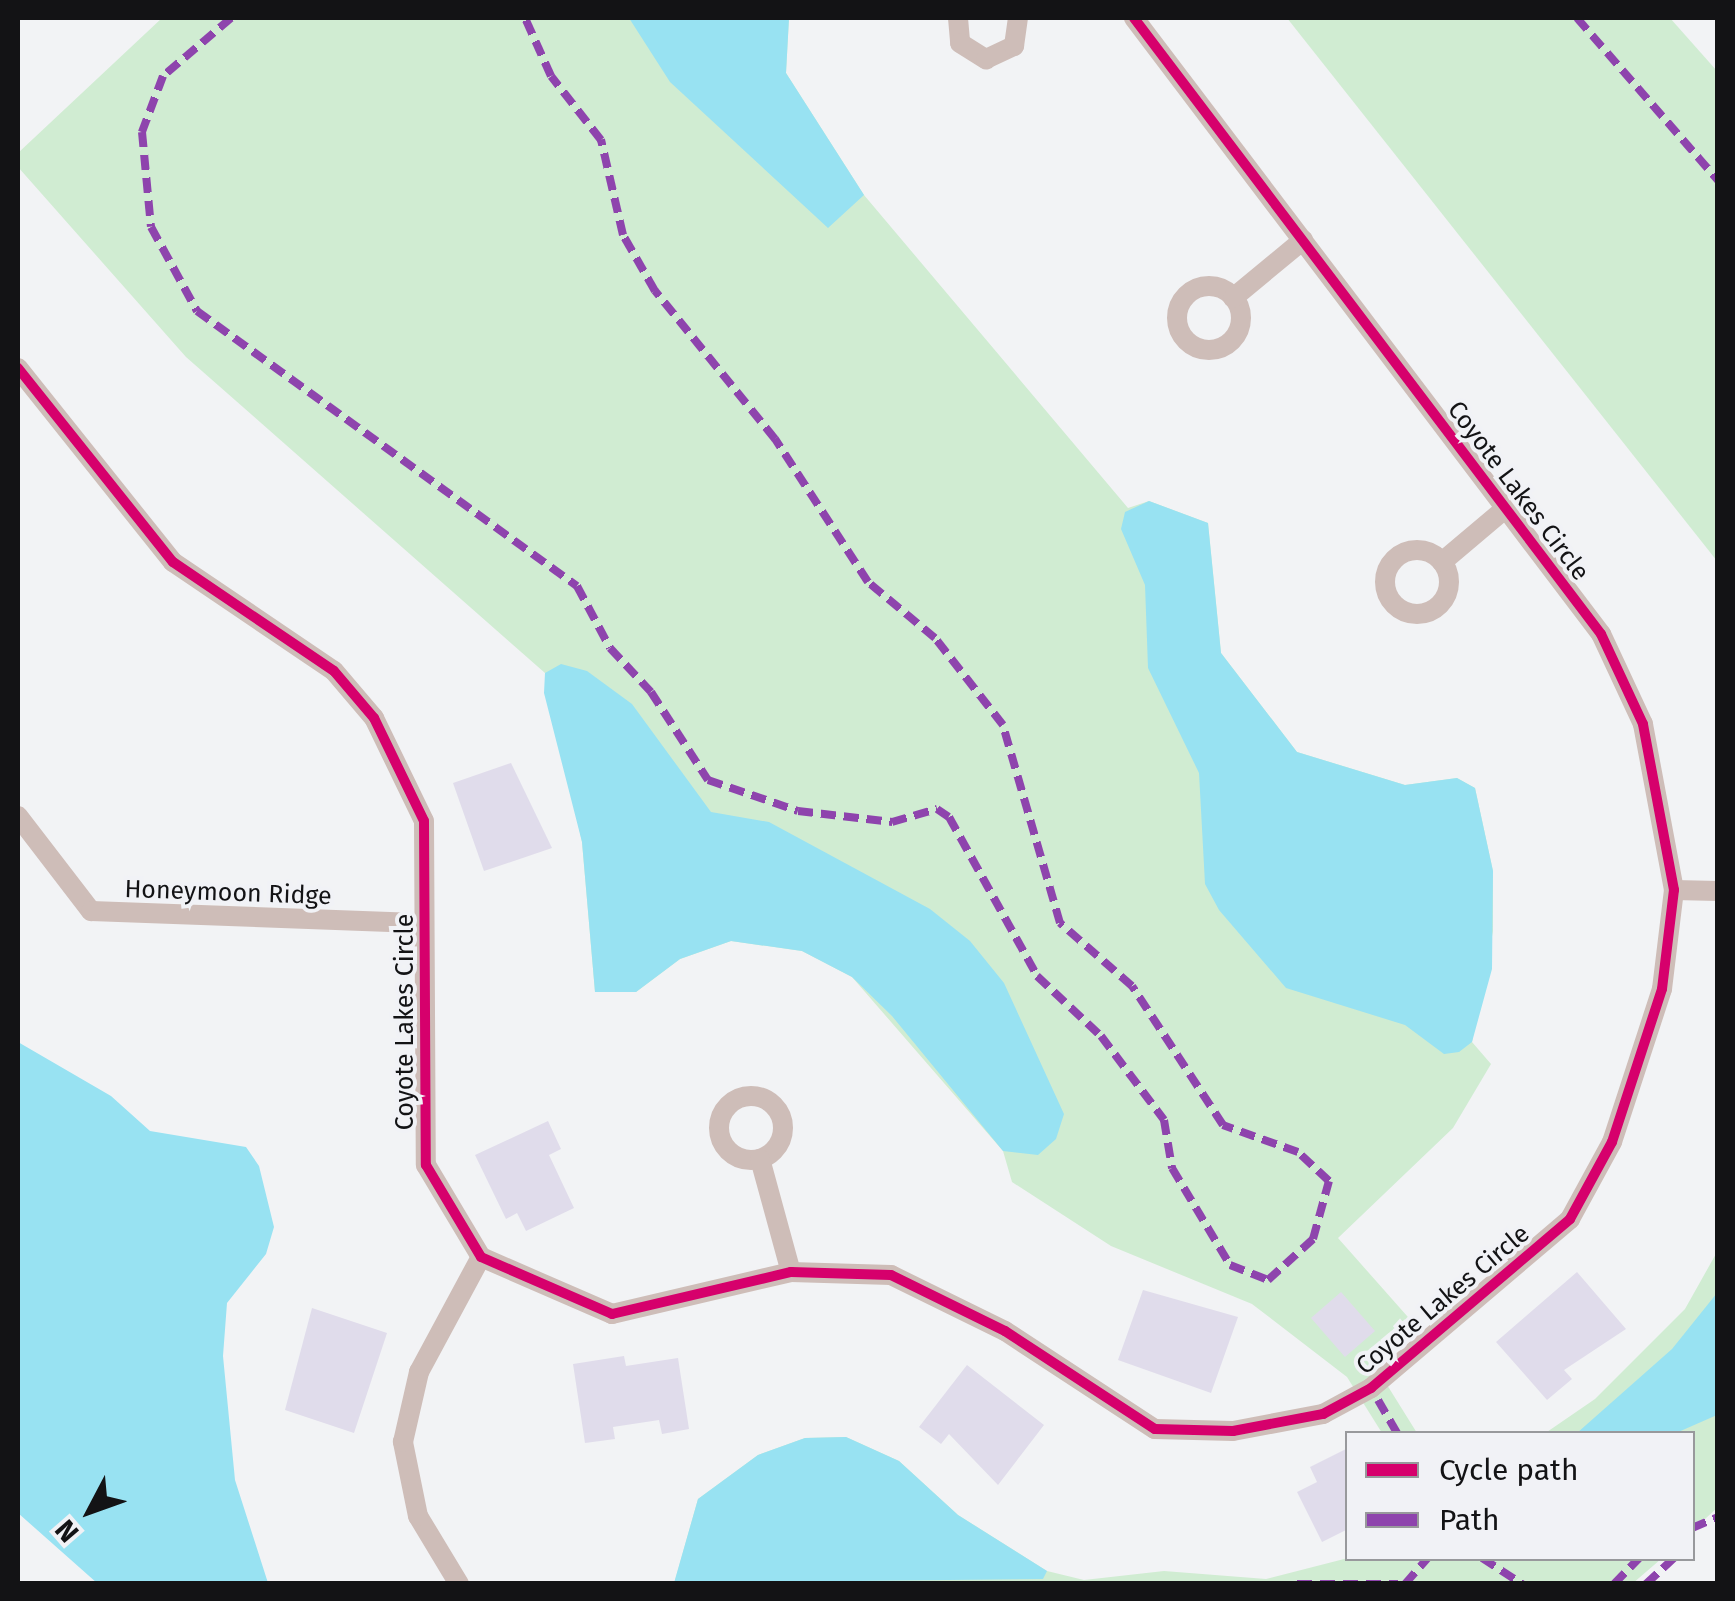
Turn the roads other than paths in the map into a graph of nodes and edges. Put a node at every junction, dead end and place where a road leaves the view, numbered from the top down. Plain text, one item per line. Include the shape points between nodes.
1 (958, 18) edge
2 (1018, 18) edge
3 (1134, 18) edge
4 (1303, 240) junction
5 (1233, 298) dead end
6 (18, 368) edge
7 (1506, 508) junction
8 (1442, 562) dead end
9 (18, 816) edge
10 (1674, 890) junction
11 (1718, 891) edge
12 (424, 923) junction
13 (760, 1159) dead end
14 (481, 1256) junction
15 (791, 1272) junction
16 (459, 1584) edge

1 - 2 street via 960,43 986,59 1014,46
3 - 4 street, Coyote Lakes Circle
4 - 5 street
4 - 7 street, Coyote Lakes Circle
6 - 12 street, Coyote Lakes Circle via 174,562 334,671 374,718 424,821
7 - 8 street
7 - 10 street, Coyote Lakes Circle via 1601,634 1642,724
9 - 12 street, Honeymoon Ridge via 91,910
10 - 11 street
10 - 15 street, Coyote Lakes Circle via 1662,989 1612,1142 1570,1219 1370,1388 1323,1414 1233,1431 1155,1429 1005,1331 891,1275
12 - 14 street, Coyote Lakes Circle via 426,1166
13 - 15 street
14 - 15 street, Coyote Lakes Circle via 612,1314
14 - 16 street via 419,1372 403,1442 418,1516

